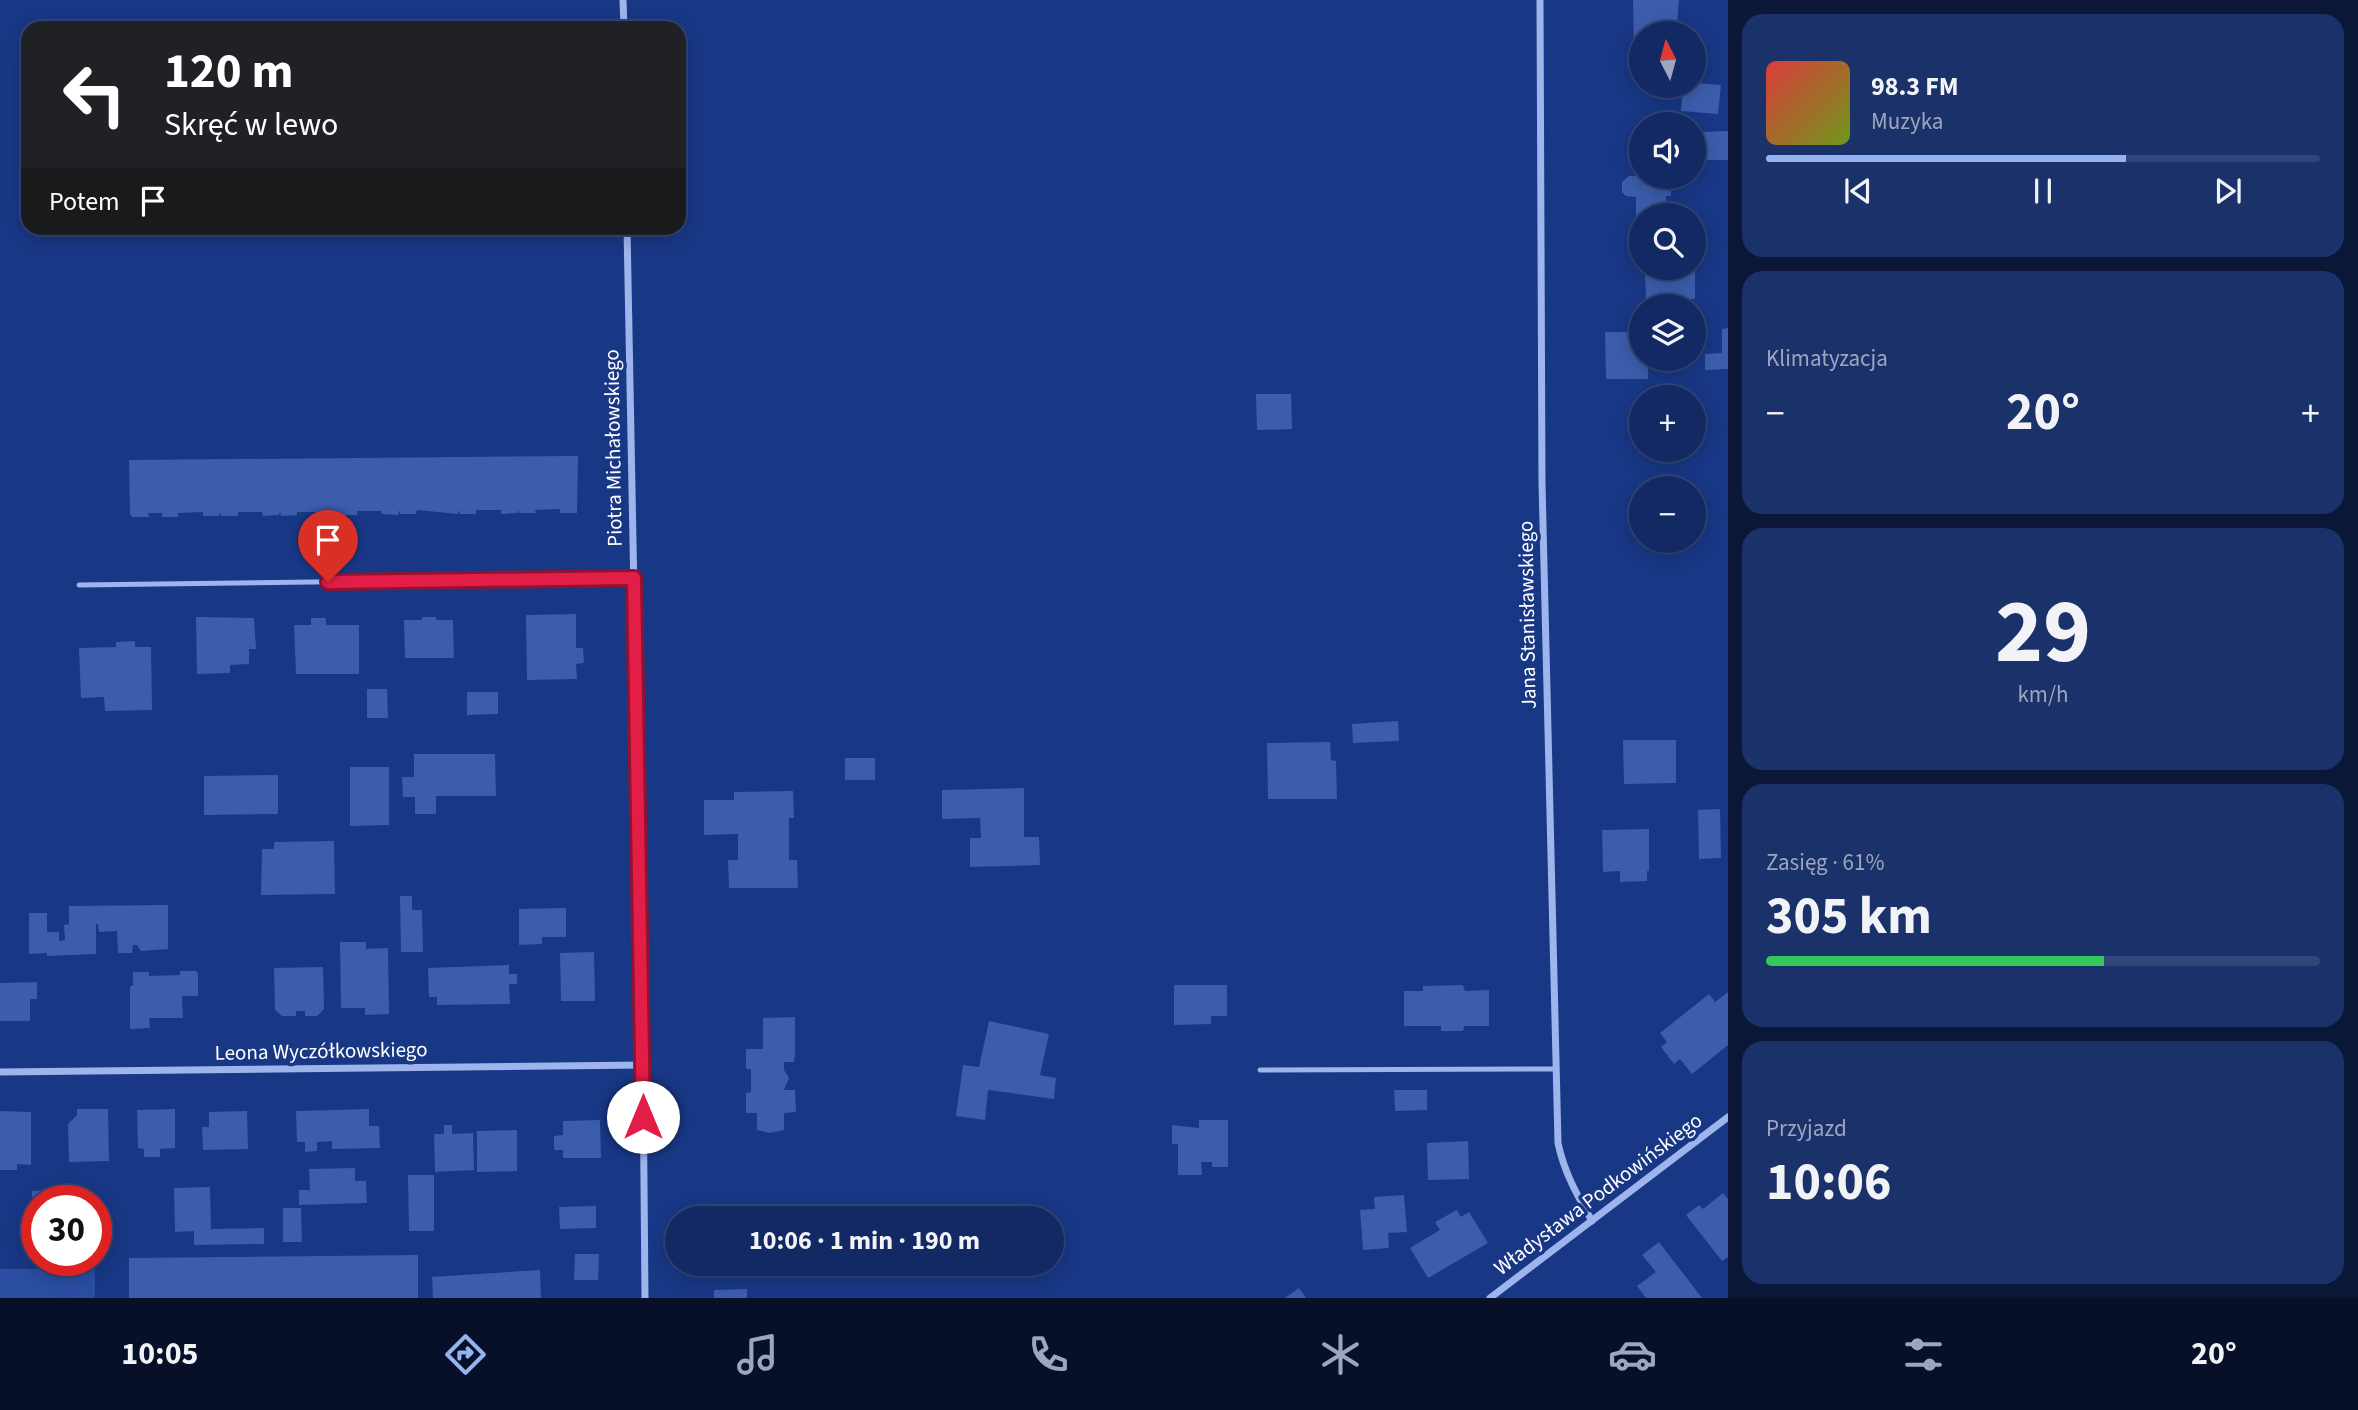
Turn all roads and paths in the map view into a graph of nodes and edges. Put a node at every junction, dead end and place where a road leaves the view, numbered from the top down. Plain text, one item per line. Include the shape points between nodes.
1 (623, 0) edge
2 (1540, 0) edge
3 (624, 21) edge
4 (627, 235) edge
5 (634, 578) junction
6 (79, 585) dead end
7 (643, 1065) junction
8 (1556, 1069) junction
9 (1260, 1070) dead end
10 (0, 1072) edge
11 (1728, 1117) edge
12 (1592, 1221) junction
13 (645, 1298) edge
14 (1490, 1298) edge

1 - 3 street
2 - 8 street, Jana Stanisławskiego via 1543,510
4 - 5 street, Piotra Michałowskiego
5 - 6 lane
5 - 7 street, Piotra Michałowskiego
7 - 10 street, Leona Wyczółkowskiego
7 - 13 street, Piotra Michałowskiego
8 - 9 lane
8 - 12 street, Jana Stanisławskiego via 1563,1166
11 - 12 street, Władysława Podkowińskiego
12 - 14 street, Władysława Podkowińskiego

